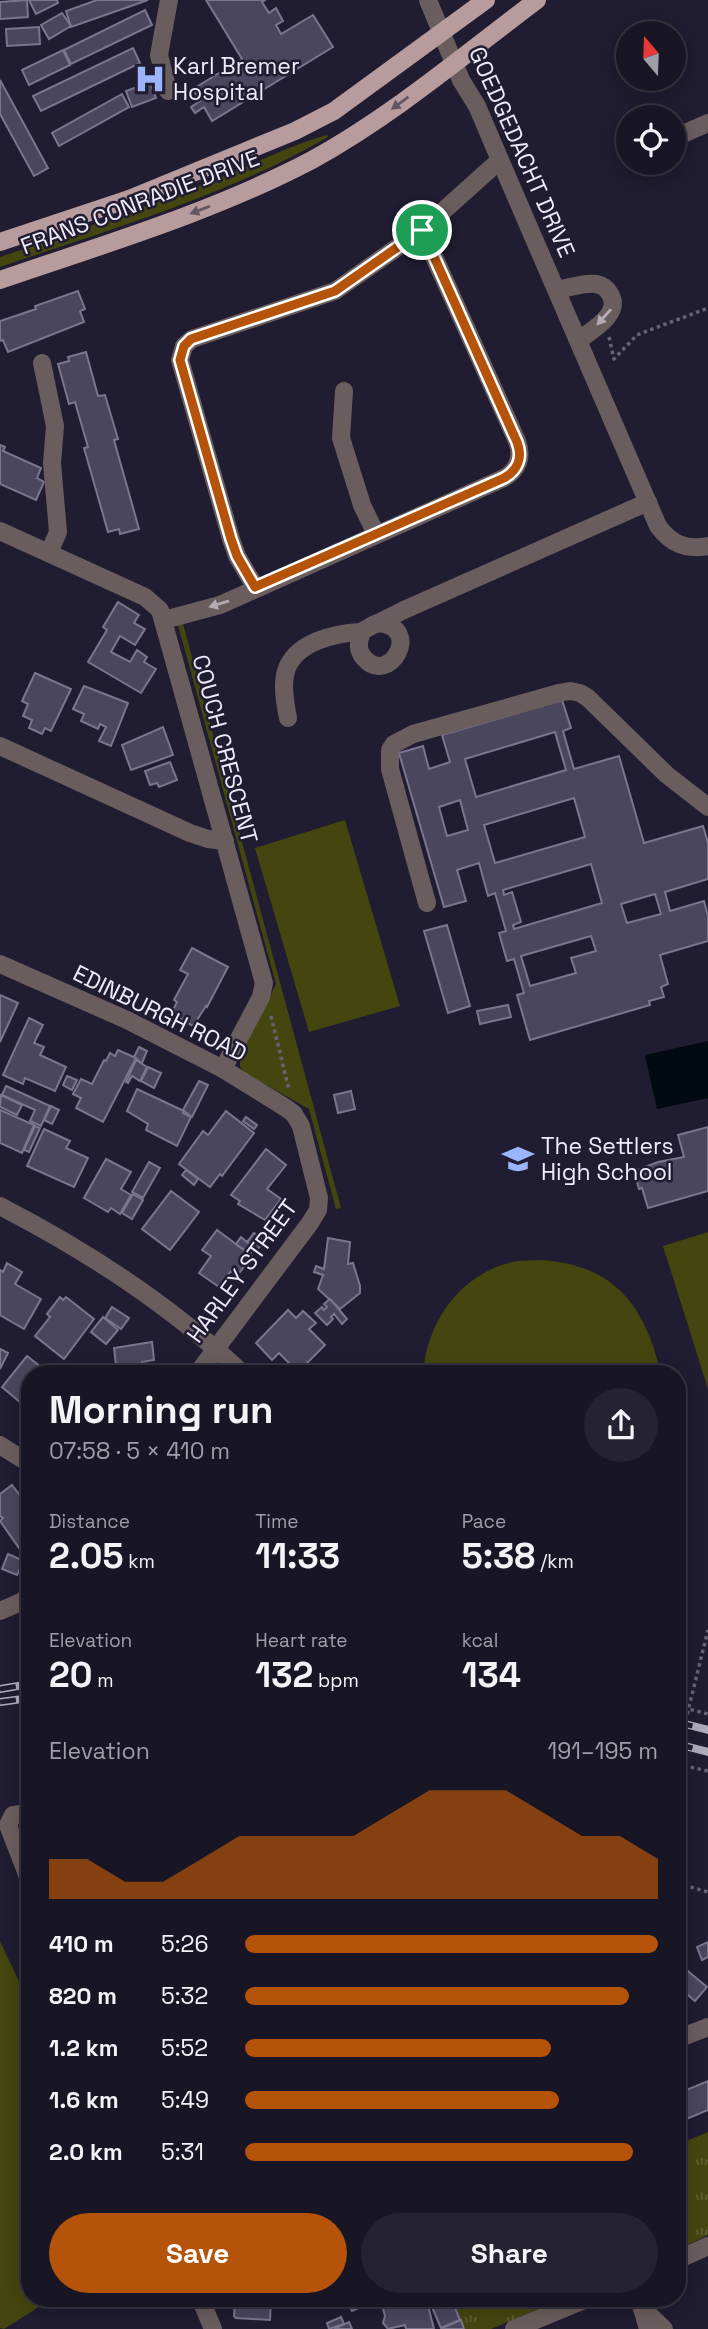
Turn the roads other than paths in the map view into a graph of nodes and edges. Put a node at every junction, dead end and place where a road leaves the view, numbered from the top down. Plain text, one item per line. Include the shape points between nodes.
1 (169, 0) edge
2 (428, 0) edge
3 (486, 0) edge
4 (537, 0) edge
5 (443, 33) junction
6 (454, 62) junction
7 (168, 91) dead end
8 (708, 123) edge
9 (686, 133) edge
10 (500, 160) junction
11 (422, 230) junction
12 (0, 242) edge
13 (0, 280) edge
14 (557, 290) junction
15 (579, 340) junction
16 (42, 363) dead end
17 (344, 391) dead end
18 (648, 502) junction
19 (0, 531) edge
20 (376, 534) junction
21 (700, 547) edge
22 (50, 553) junction
23 (255, 587) junction
24 (412, 607) junction
25 (164, 620) junction
26 (378, 623) junction
27 (396, 631) junction
28 (362, 632) junction
29 (288, 718) dead end
30 (0, 746) edge
31 (708, 807) edge
32 (225, 841) junction
33 (428, 903) dead end
34 (0, 964) edge
35 (223, 1069) junction
36 (295, 1114) joint
37 (0, 1206) edge
38 (216, 1348) junction
39 (204, 1365) edge
40 (234, 1365) edge
41 (0, 1445) edge
42 (21, 1458) edge
43 (21, 1602) edge
44 (0, 1611) edge
45 (21, 1814) edge
46 (21, 1860) edge
47 (708, 2027) edge
48 (686, 2036) edge
49 (708, 2246) edge
50 (686, 2256) edge
51 (204, 2307) edge
52 (568, 2307) edge
53 (642, 2307) edge
54 (645, 2307) edge
55 (213, 2329) edge
56 (514, 2329) edge
57 (648, 2329) edge
58 (664, 2329) edge

1 - 7 street via 159,55
2 - 5 street, GOEDGEDACHT DRIVE
3 - 5 main road, FRANS CONRADIE DRIVE
4 - 6 main road, FRANS CONRADIE DRIVE
5 - 6 street, GOEDGEDACHT DRIVE
5 - 12 main road, FRANS CONRADIE DRIVE via 334,111 295,131 129,200
6 - 10 street, GOEDGEDACHT DRIVE
6 -> 13 main road, FRANS CONRADIE DRIVE via 350,137 284,174 164,224
8 - 9 street
10 - 11 street
10 - 14 street, GOEDGEDACHT DRIVE
11 - 20 street via 520,457 504,478
11 - 23 street via 335,291 191,339 184,346 180,360 231,539
14 - 15 street, GOEDGEDACHT DRIVE
14 -> 15 street via 590,284 611,296 612,309 606,319
15 - 18 street, GOEDGEDACHT DRIVE
16 - 22 street via 55,426 52,463 58,532
17 - 20 street via 341,438
18 - 21 street, GOEDGEDACHT DRIVE via 669,540
18 - 24 street
19 - 22 street, COUCH CRESCENT
20 - 23 street
22 - 25 street, COUCH CRESCENT via 145,597
23 -> 25 street via 220,605
24 - 26 street
24 - 27 street
25 - 32 street, COUCH CRESCENT
26 - 27 street
26 - 28 street
27 - 28 street via 401,642 398,655 381,665 369,662 360,652
28 - 29 street via 345,631 295,655 284,677
30 - 32 street via 190,833
31 - 33 street via 580,693 570,691 413,734 394,744 389,758
32 - 35 street, COUCH CRESCENT via 264,983
34 - 35 street, EDINBURGH ROAD
35 - 36 street, EDINBURGH ROAD
36 - 38 street, HARLEY STREET via 314,1177 318,1210
37 - 38 street via 113,1271
38 - 39 street, HARLEY STREET
38 - 40 street
41 - 42 street
43 - 44 street
45 - 46 street via 13,1815 8,1825
47 - 48 street
49 - 50 street
51 - 55 street
52 - 56 street
53 - 57 street
54 - 58 street

